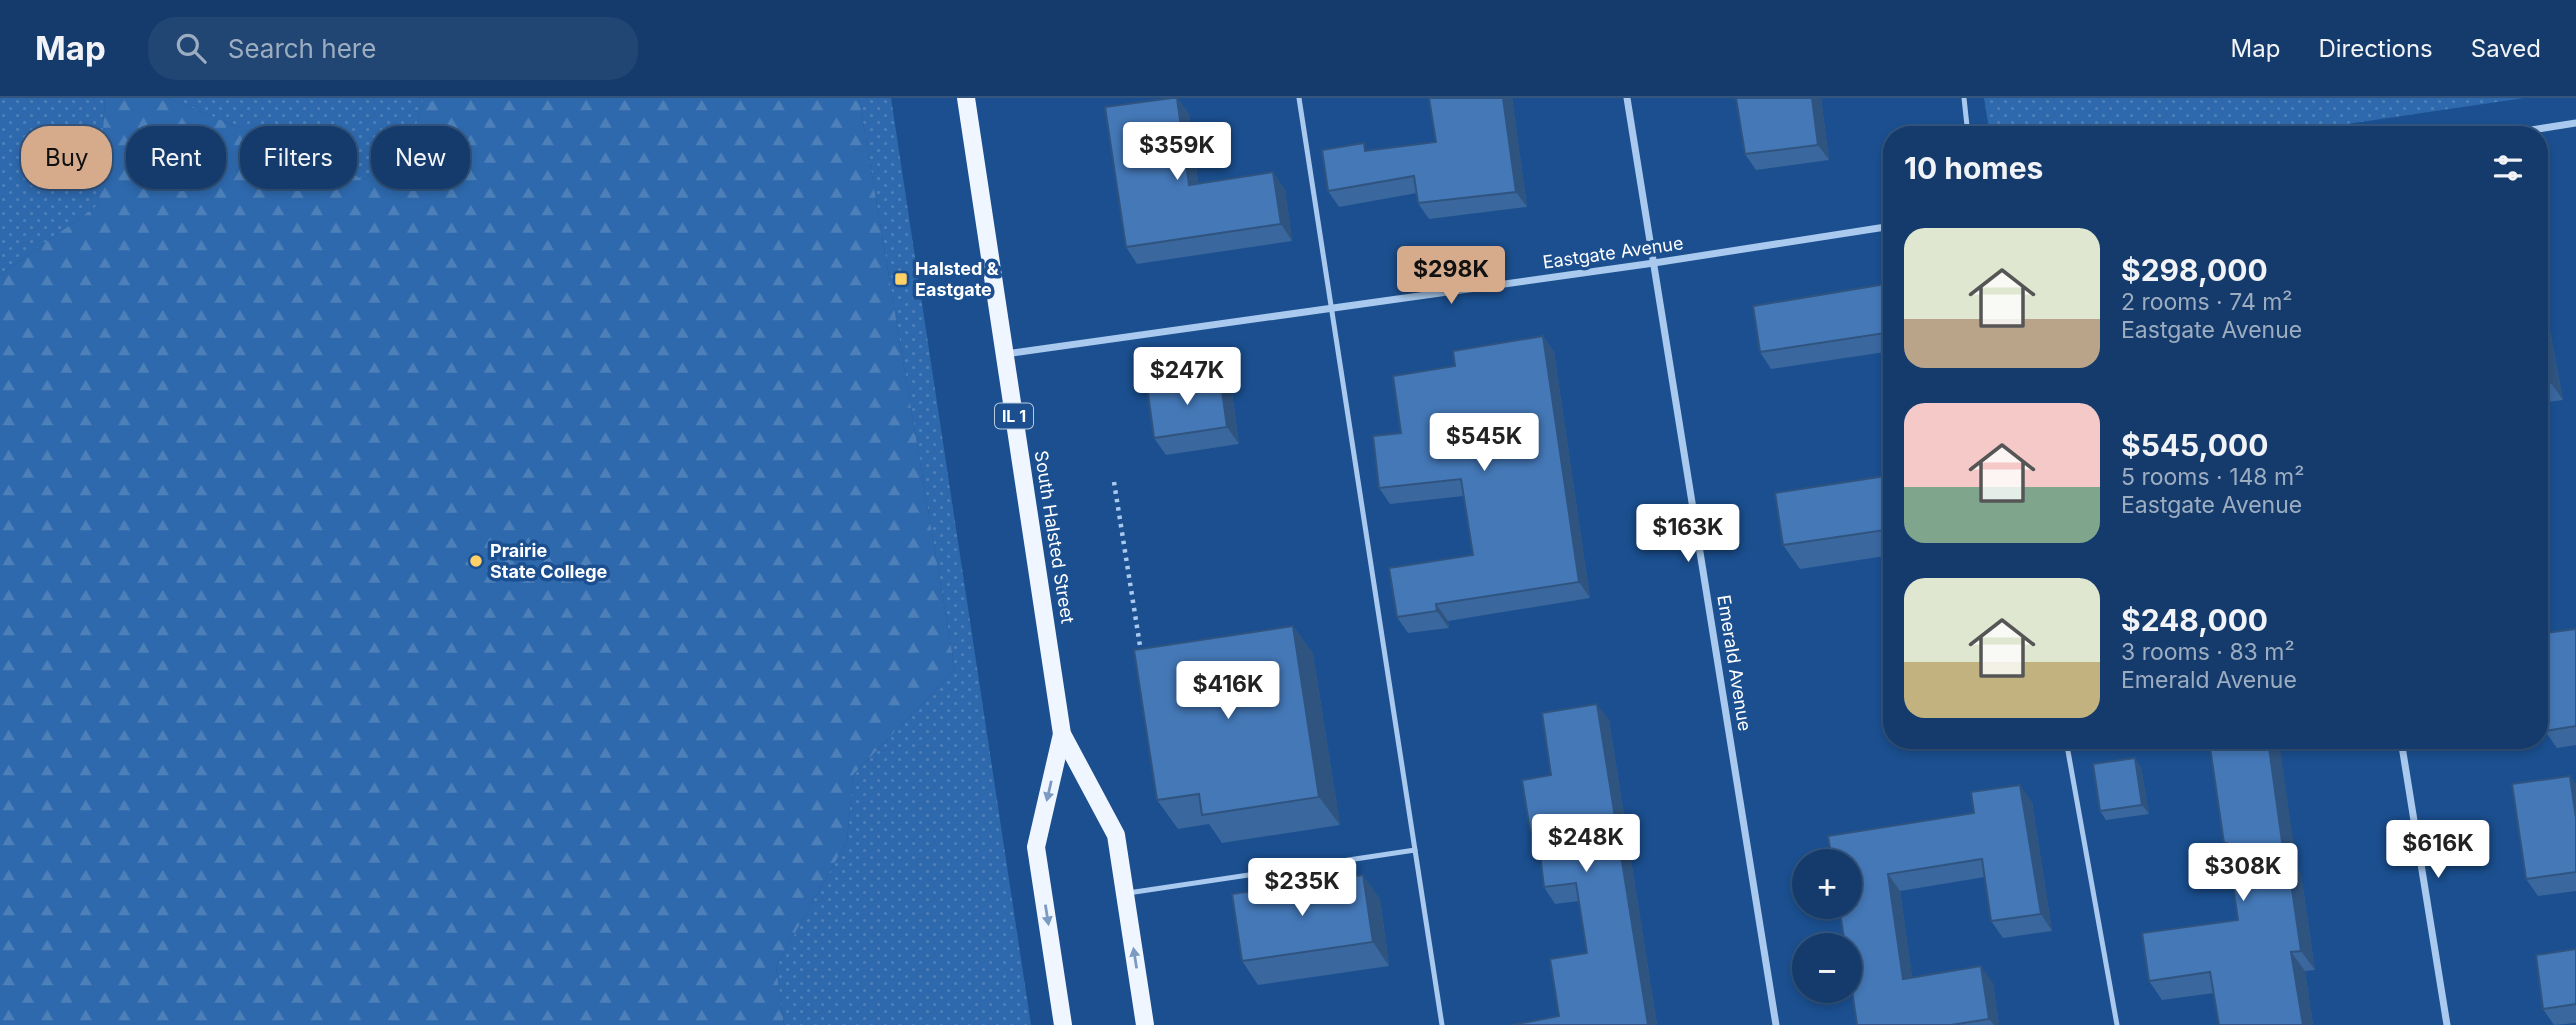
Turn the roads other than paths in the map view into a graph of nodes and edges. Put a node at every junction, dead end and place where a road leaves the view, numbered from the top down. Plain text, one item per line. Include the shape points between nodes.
1 (966, 98) edge
2 (1299, 98) edge
3 (1627, 98) edge
4 (1964, 98) edge
5 (2576, 123) edge
6 (1967, 126) edge
7 (2548, 127) edge
8 (1883, 227) edge
9 (1654, 263) junction
10 (1331, 308) junction
11 (1005, 354) junction
12 (1062, 734) junction
13 (2068, 749) edge
14 (2403, 749) edge
15 (1415, 850) junction
16 (1125, 894) junction
17 (1063, 1025) edge
18 (1145, 1025) edge
19 (1442, 1025) edge
20 (1776, 1025) edge
21 (2117, 1025) edge
22 (2447, 1025) edge

1 - 11 main road, South Halsted Street / IL 1
2 - 10 lane
3 - 9 street, Emerald Avenue
4 - 6 lane
5 - 7 street
8 - 9 street, Eastgate Avenue
9 - 10 street, Eastgate Avenue
9 - 20 street, Emerald Avenue
10 - 11 street, Eastgate Avenue
10 - 15 lane
11 - 12 main road, South Halsted Street / IL 1
12 - 16 main road, South Halsted Street / IL 1 via 1116,835
12 -> 17 main road, South Halsted Street / IL 1 via 1036,847
13 - 21 lane
14 - 22 street
15 - 16 lane
15 - 19 lane
18 -> 16 main road, South Halsted Street / IL 1

